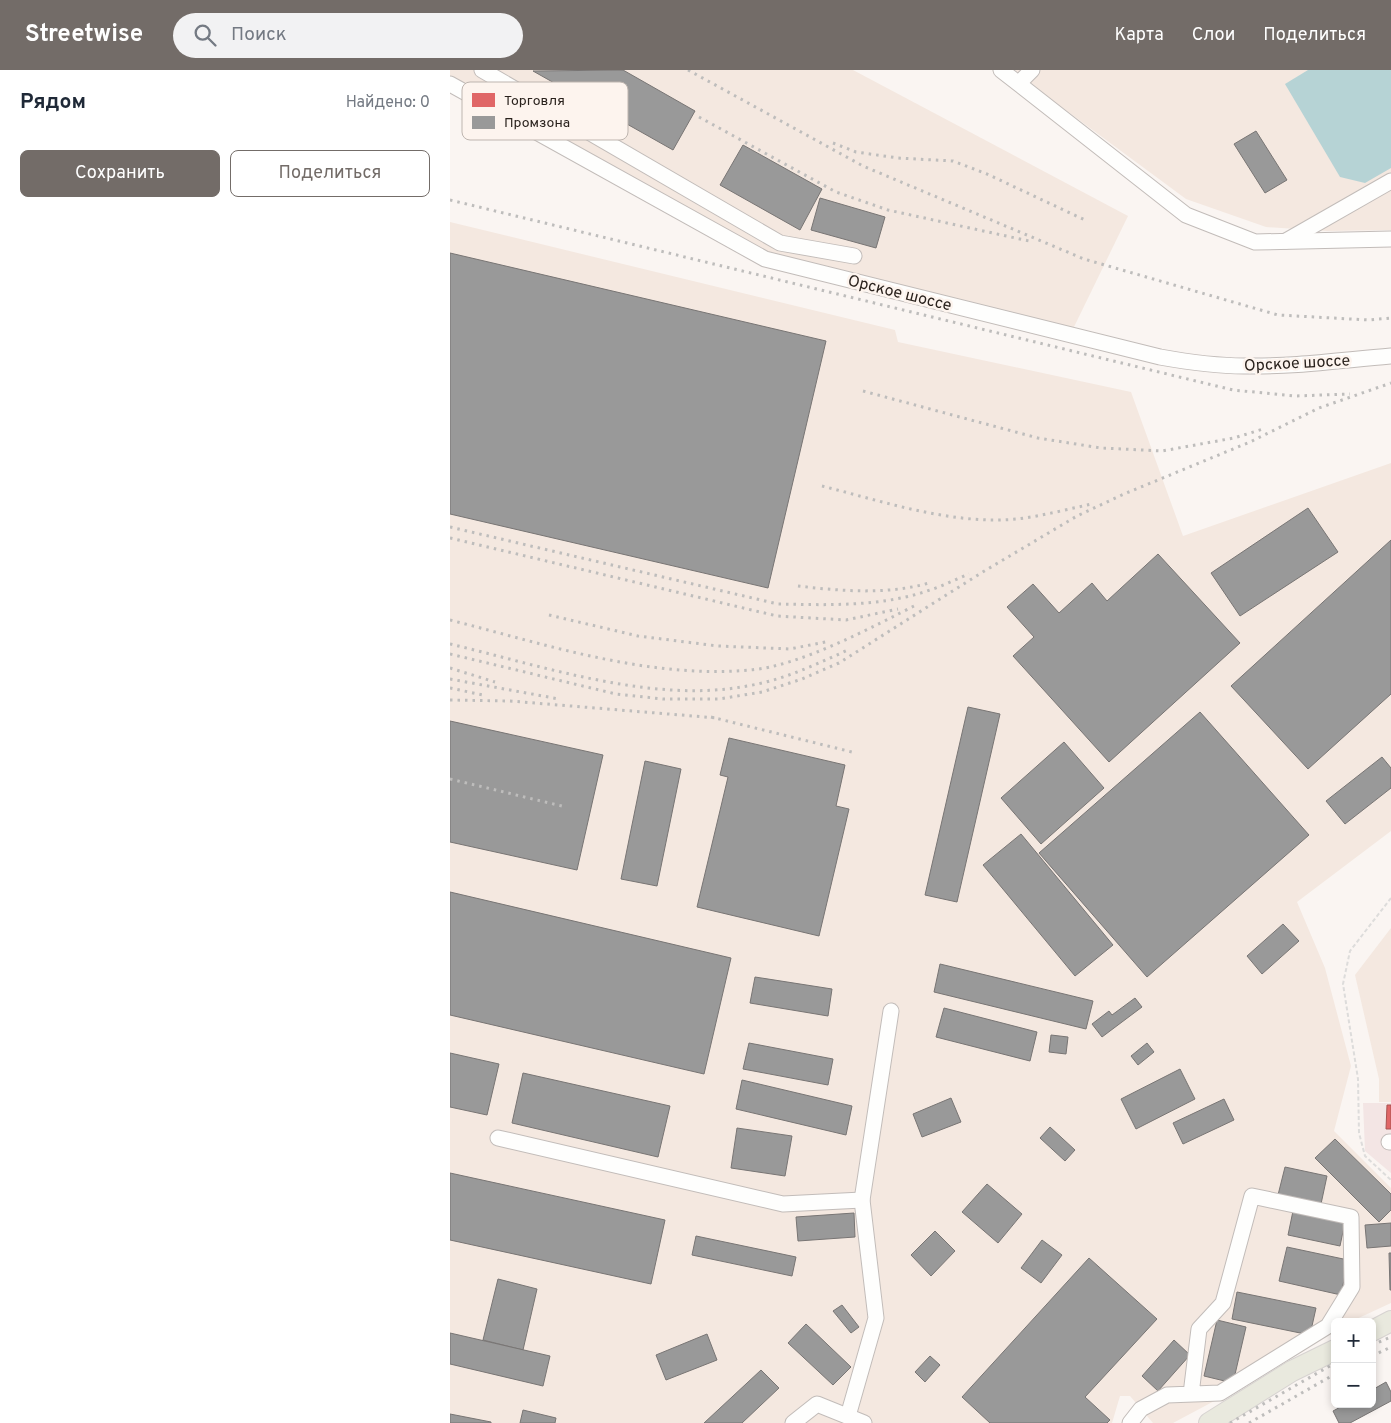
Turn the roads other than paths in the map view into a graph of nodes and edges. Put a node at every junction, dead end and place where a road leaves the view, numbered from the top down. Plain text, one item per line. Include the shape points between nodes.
1 (482, 70) edge
2 (1001, 70) edge
3 (1032, 70) edge
4 (503, 82) edge
5 (1020, 82) junction
6 (450, 84) edge
7 (462, 91) edge
8 (551, 140) edge
9 (603, 140) edge
10 (1391, 181) edge
11 (1391, 239) edge
12 (1283, 242) junction
13 (854, 256) dead end
14 (1391, 356) edge
15 (891, 1011) dead end
16 (498, 1138) dead end
17 (862, 1200) junction
18 (1391, 1322) edge
19 (1376, 1330) edge
20 (1331, 1352) edge
21 (1191, 1394) junction
22 (848, 1416) junction
23 (793, 1423) edge
24 (864, 1423) edge
25 (1130, 1423) edge
26 (1209, 1423) edge

1 - 4 street
2 - 5 street
3 - 5 street
5 - 12 street via 1186,215 1255,242
6 - 7 street, Орское шоссе
8 - 14 street, Орское шоссе via 765,258 1185,361 1244,366
9 - 13 street via 780,243
10 - 12 street
11 - 12 street
15 - 17 street
16 - 17 street via 783,1204
17 - 22 street via 876,1318
18 - 19 main road
20 - 26 main road via 1292,1371
21 - 21 street via 1220,1392 1328,1326 1352,1287 1351,1217 1252,1196 1222,1303 1199,1329
21 - 25 street via 1167,1395 1141,1409
22 - 23 street via 817,1404
22 - 24 street

